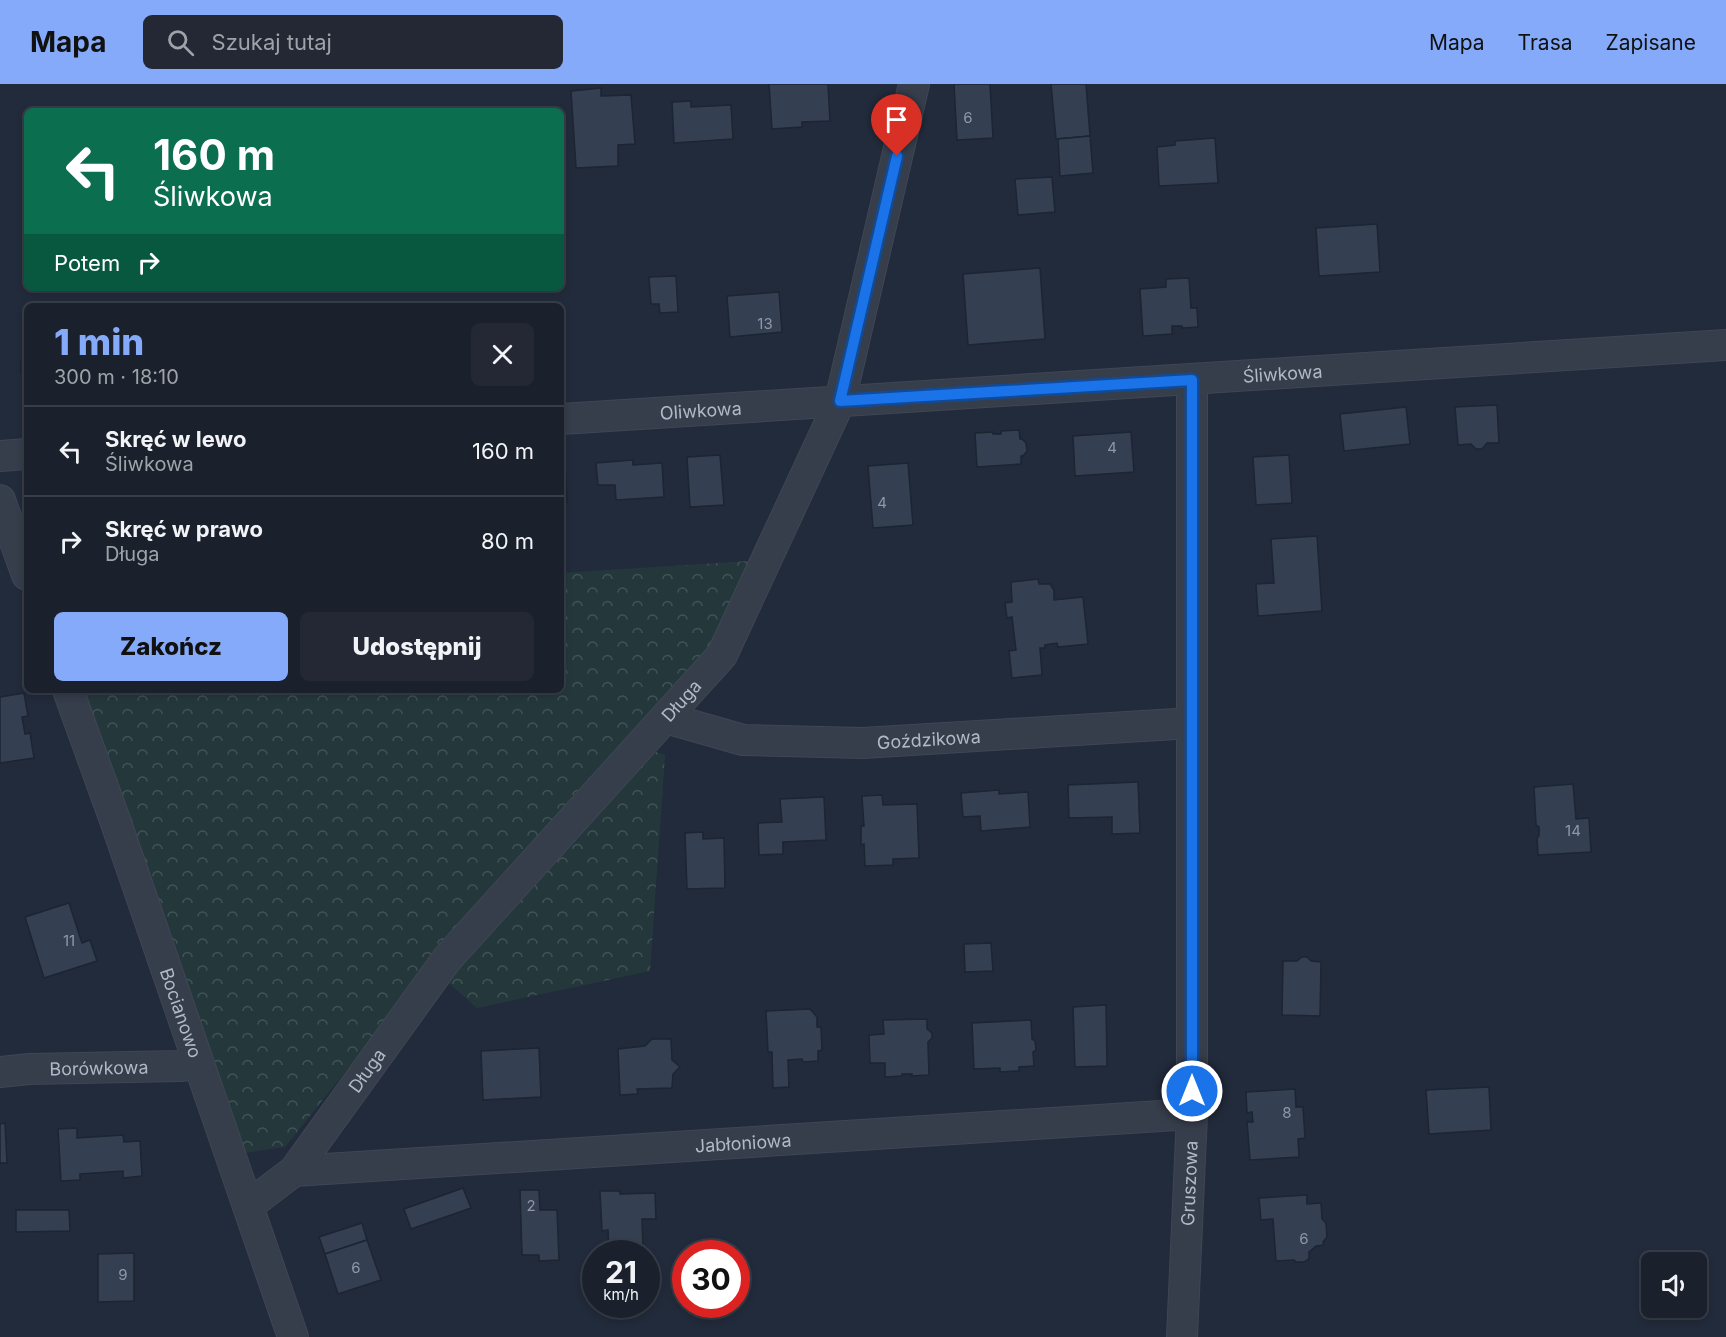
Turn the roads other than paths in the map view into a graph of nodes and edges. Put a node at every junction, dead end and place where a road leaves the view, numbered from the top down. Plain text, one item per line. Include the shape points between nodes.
1 (914, 84) edge
2 (1726, 345) edge
3 (1192, 380) junction
4 (840, 401) junction
5 (564, 419) edge
6 (24, 454) edge
7 (0, 456) edge
8 (0, 500) edge
9 (24, 567) edge
10 (69, 693) edge
11 (666, 718) junction
12 (1192, 723) junction
13 (199, 1064) junction
14 (0, 1072) edge
15 (1192, 1114) junction
16 (294, 1171) junction
17 (248, 1206) junction
18 (293, 1337) edge
19 (1182, 1337) edge

1 - 4 street, Długa
2 - 3 street, Śliwkowa
3 - 4 street, Śliwkowa
3 - 12 street, Gruszowa
4 - 5 street, Oliwkowa
4 - 11 street, Długa via 722,655
6 - 7 street
8 - 9 street
10 - 13 street, Bocianowo
11 - 12 street, Goździkowa via 743,740 863,743
11 - 16 street, Długa via 447,959
12 - 15 street, Gruszowa
13 - 14 street, Borówkowa
13 - 17 street, Bocianowo
15 - 16 street, Jabłoniowa
15 - 19 street, Gruszowa
16 - 17 street, Długa
17 - 18 street, Bocianowo

